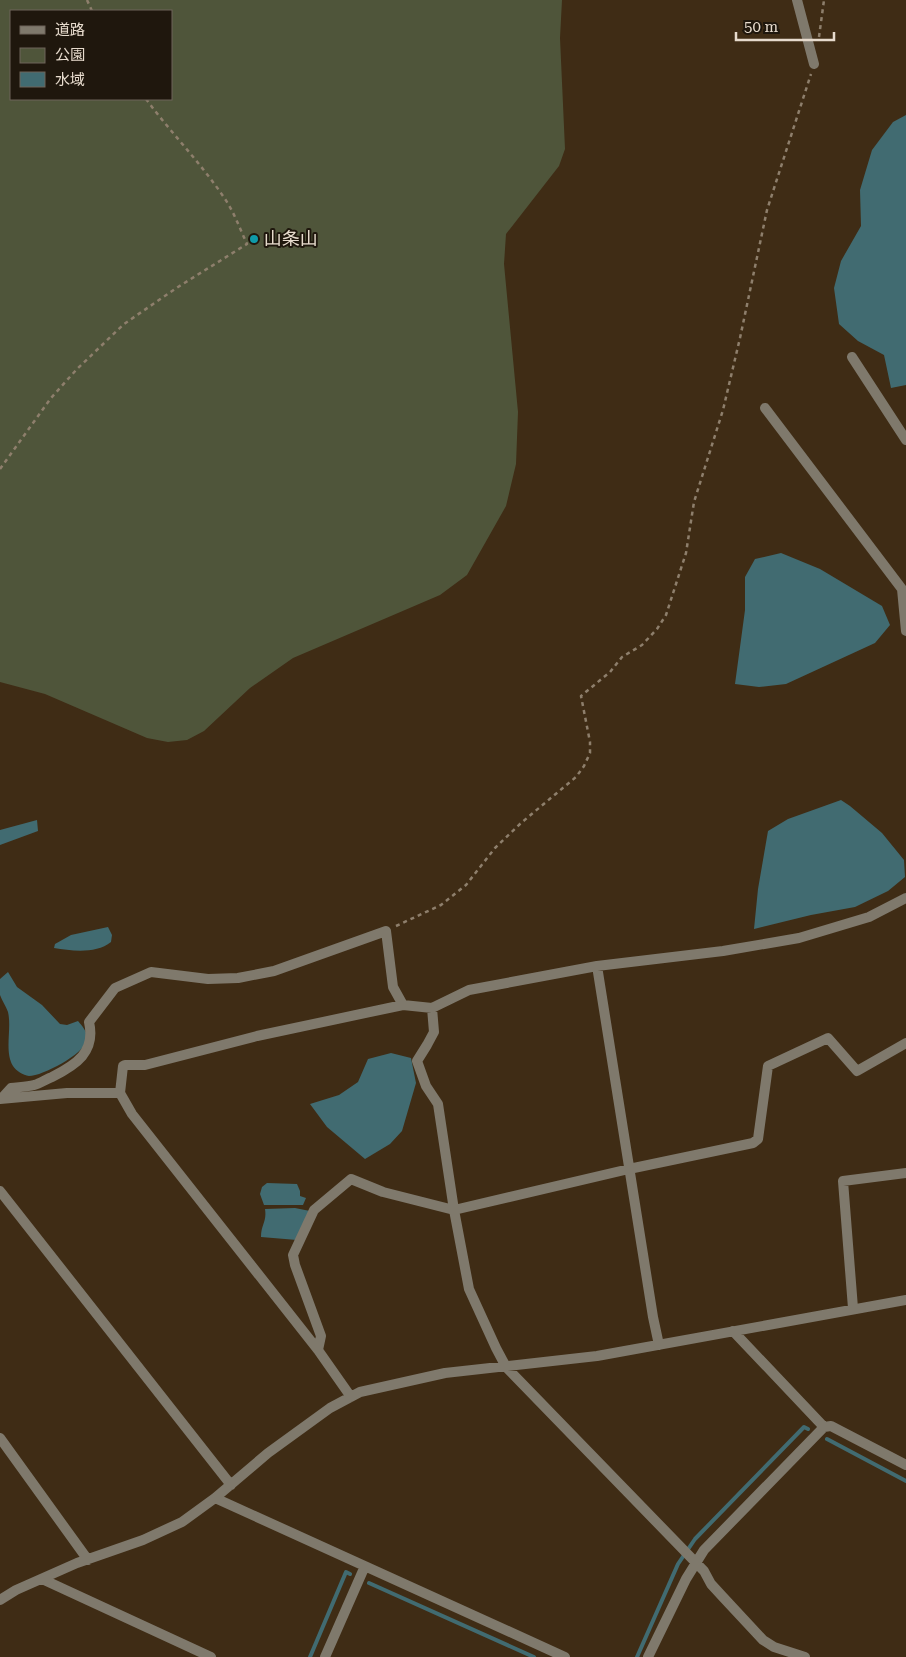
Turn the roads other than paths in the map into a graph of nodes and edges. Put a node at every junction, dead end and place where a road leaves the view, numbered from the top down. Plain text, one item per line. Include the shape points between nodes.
1 (797, 0) edge
2 (814, 64) road end
3 (852, 357) dead end
4 (765, 408) dead end
5 (906, 440) edge
6 (906, 631) edge
7 (906, 898) edge
8 (597, 966) junction
9 (403, 1005) junction
10 (432, 1008) junction
11 (906, 1044) edge
12 (120, 1093) junction
13 (1, 1099) edge
14 (629, 1169) junction
15 (906, 1173) edge
16 (0, 1191) edge
17 (454, 1210) junction
18 (906, 1300) edge
19 (853, 1308) junction
20 (733, 1331) junction
21 (659, 1345) junction
22 (318, 1350) junction
23 (506, 1367) junction
24 (351, 1397) junction
25 (824, 1427) junction
26 (0, 1438) edge
27 (906, 1465) edge
28 (231, 1485) junction
29 (215, 1498) junction
30 (88, 1560) junction
31 (694, 1561) junction
32 (365, 1566) junction
33 (42, 1579) junction
34 (0, 1600) edge
35 (211, 1657) edge
36 (326, 1657) edge
37 (565, 1657) edge
38 (648, 1657) edge
39 (805, 1657) edge

1 - 2 street
3 - 5 street
4 - 6 street via 902,589
7 - 8 street via 869,917 799,938
8 - 10 street via 469,990
8 - 14 street
9 - 10 street
9 - 12 street via 257,1036 145,1065 125,1065
9 - 13 street via 393,987 386,931 274,971 238,978 208,979 150,972 114,988 89,1022 92,1035 79,1059 65,1070 34,1085 11,1088
10 - 17 street via 434,1032 417,1061 426,1086 438,1104
11 - 14 street via 857,1071 828,1038 768,1066 758,1139 752,1143
12 - 13 street via 67,1093
12 - 22 street via 132,1114
14 - 17 street
14 - 21 street
15 - 19 street via 843,1181
16 - 28 street
17 - 22 street via 383,1192 351,1179 314,1210 293,1255 321,1336
17 - 23 street via 469,1289
18 - 19 street
19 - 20 street
20 - 21 street
20 - 25 street
21 - 23 street
22 - 24 street
23 - 24 street via 445,1373 360,1392
23 - 31 street
24 - 28 street via 291,1436
25 - 27 street via 831,1426
25 - 31 street
26 - 30 street
28 - 29 street
29 - 30 street via 182,1522
29 - 32 street
30 - 33 street
31 - 38 street
31 - 39 street via 763,1640
32 - 36 street
32 - 37 street
33 - 34 street
33 - 35 street

